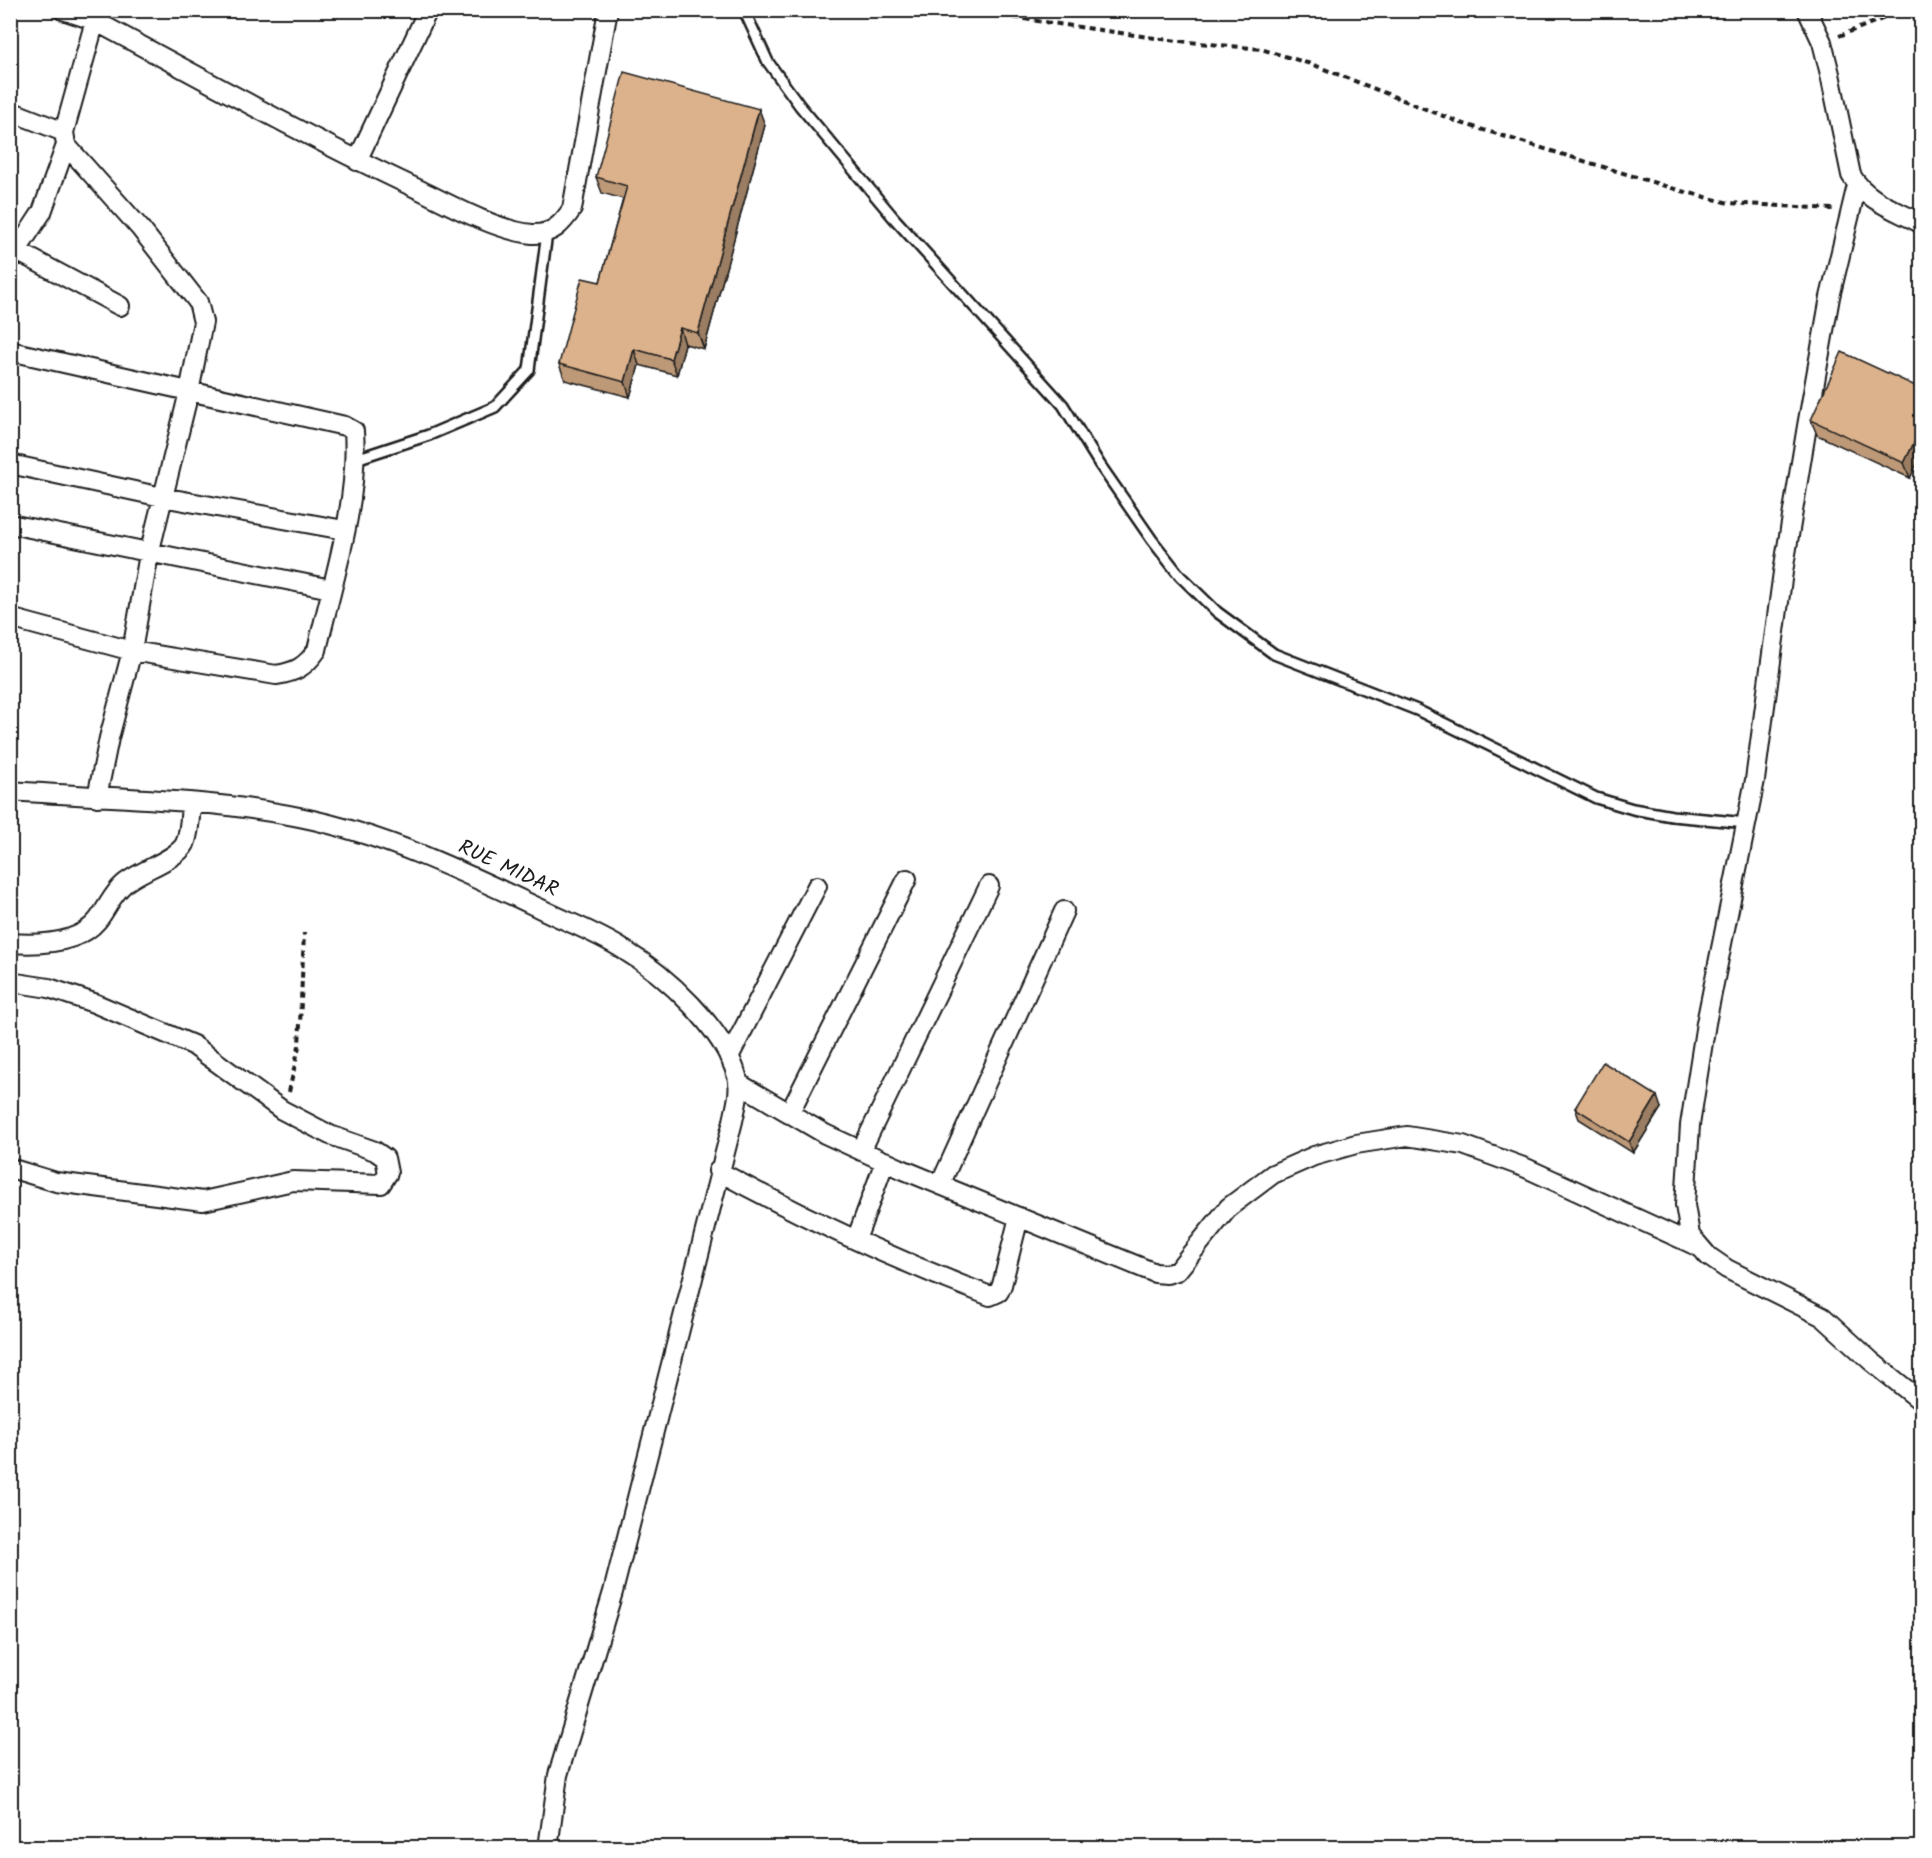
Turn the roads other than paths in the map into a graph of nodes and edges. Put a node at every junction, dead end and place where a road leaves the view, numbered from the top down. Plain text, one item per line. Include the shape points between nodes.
1 (63, 10) edge
2 (428, 10) edge
3 (608, 10) edge
4 (744, 10) edge
5 (1807, 10) edge
6 (95, 15) edge
7 (10, 111) edge
8 (65, 138) junction
9 (357, 161) junction
10 (1857, 185) junction
11 (1922, 224) edge
12 (548, 233) junction
13 (16, 246) edge
14 (120, 306) dead end
15 (10, 351) edge
16 (189, 392) junction
17 (356, 459) junction
18 (10, 464) edge
19 (162, 497) junction
20 (11, 527) edge
21 (344, 530) junction
22 (149, 554) junction
23 (331, 589) junction
24 (10, 618) edge
25 (132, 651) junction
26 (10, 791) edge
27 (97, 797) junction
28 (191, 803) junction
29 (1747, 823) junction
30 (907, 879) dead end
31 (817, 886) dead end
32 (989, 886) dead end
33 (1064, 911) dead end
34 (10, 943) edge
35 (10, 982) edge
36 (729, 1057) junction
37 (738, 1083) junction
38 (789, 1114) junction
39 (861, 1151) junction
40 (885, 1161) junction
41 (10, 1168) edge
42 (718, 1171) junction
43 (940, 1185) junction
44 (1019, 1217) junction
45 (856, 1240) junction
46 (1699, 1247) junction
47 (1922, 1402) edge
48 (548, 1848) edge

1 - 6 street
2 - 9 street
3 - 12 street via 572,209 561,225
4 - 29 lane via 768,62 800,106 1063,405 1152,540 1180,576 1217,612 1274,654 1417,710 1596,798 1672,816
5 - 10 street via 1822,42 1848,167
6 - 8 street
6 - 9 street
7 - 8 street
8 - 13 street via 42,212
8 - 16 street via 198,302 203,322
9 - 12 street via 500,225 531,234
10 - 11 street via 1876,201
10 - 29 street via 1805,438
12 - 17 lane via 529,370 495,407 429,435
13 - 14 street
15 - 16 street
16 - 17 street via 345,426 354,431
16 - 19 street
17 - 21 street
18 - 19 street
19 - 21 street
19 - 22 street
20 - 22 street
21 - 23 street
22 - 23 street
22 - 25 street
23 - 25 street via 317,650 298,671 276,675
24 - 25 street
25 - 27 street
26 - 27 street, RUE MIDAR
27 - 28 street, RUE MIDAR
28 - 34 street via 184,844 126,882 94,924 60,941
28 - 36 street, RUE MIDAR via 299,817 366,833 507,893 624,950 666,981 687,1001
29 - 46 street via 1706,1023 1690,1125 1685,1204 1690,1235
30 - 38 street
31 - 36 street
32 - 39 street
33 - 43 street
35 - 41 street via 49,988 94,1003 193,1046 282,1110 330,1135 375,1151 385,1158 387,1165 386,1180 381,1184 293,1181 203,1200 56,1182
36 - 37 street, RUE MIDAR
37 - 38 street
37 - 42 street, RUE MIDAR via 733,1121
38 - 39 street
39 - 40 street
40 - 43 street
40 - 45 street
42 - 45 street
42 - 48 street, RUE MIDAR via 613,1592 558,1775
43 - 44 street
44 - 45 street via 1002,1285 993,1296 931,1274
44 - 46 street via 1155,1273 1167,1274 1185,1264 1229,1208 1273,1174 1356,1144 1407,1136 1463,1145 1526,1168
46 - 47 street via 1727,1269 1823,1317

